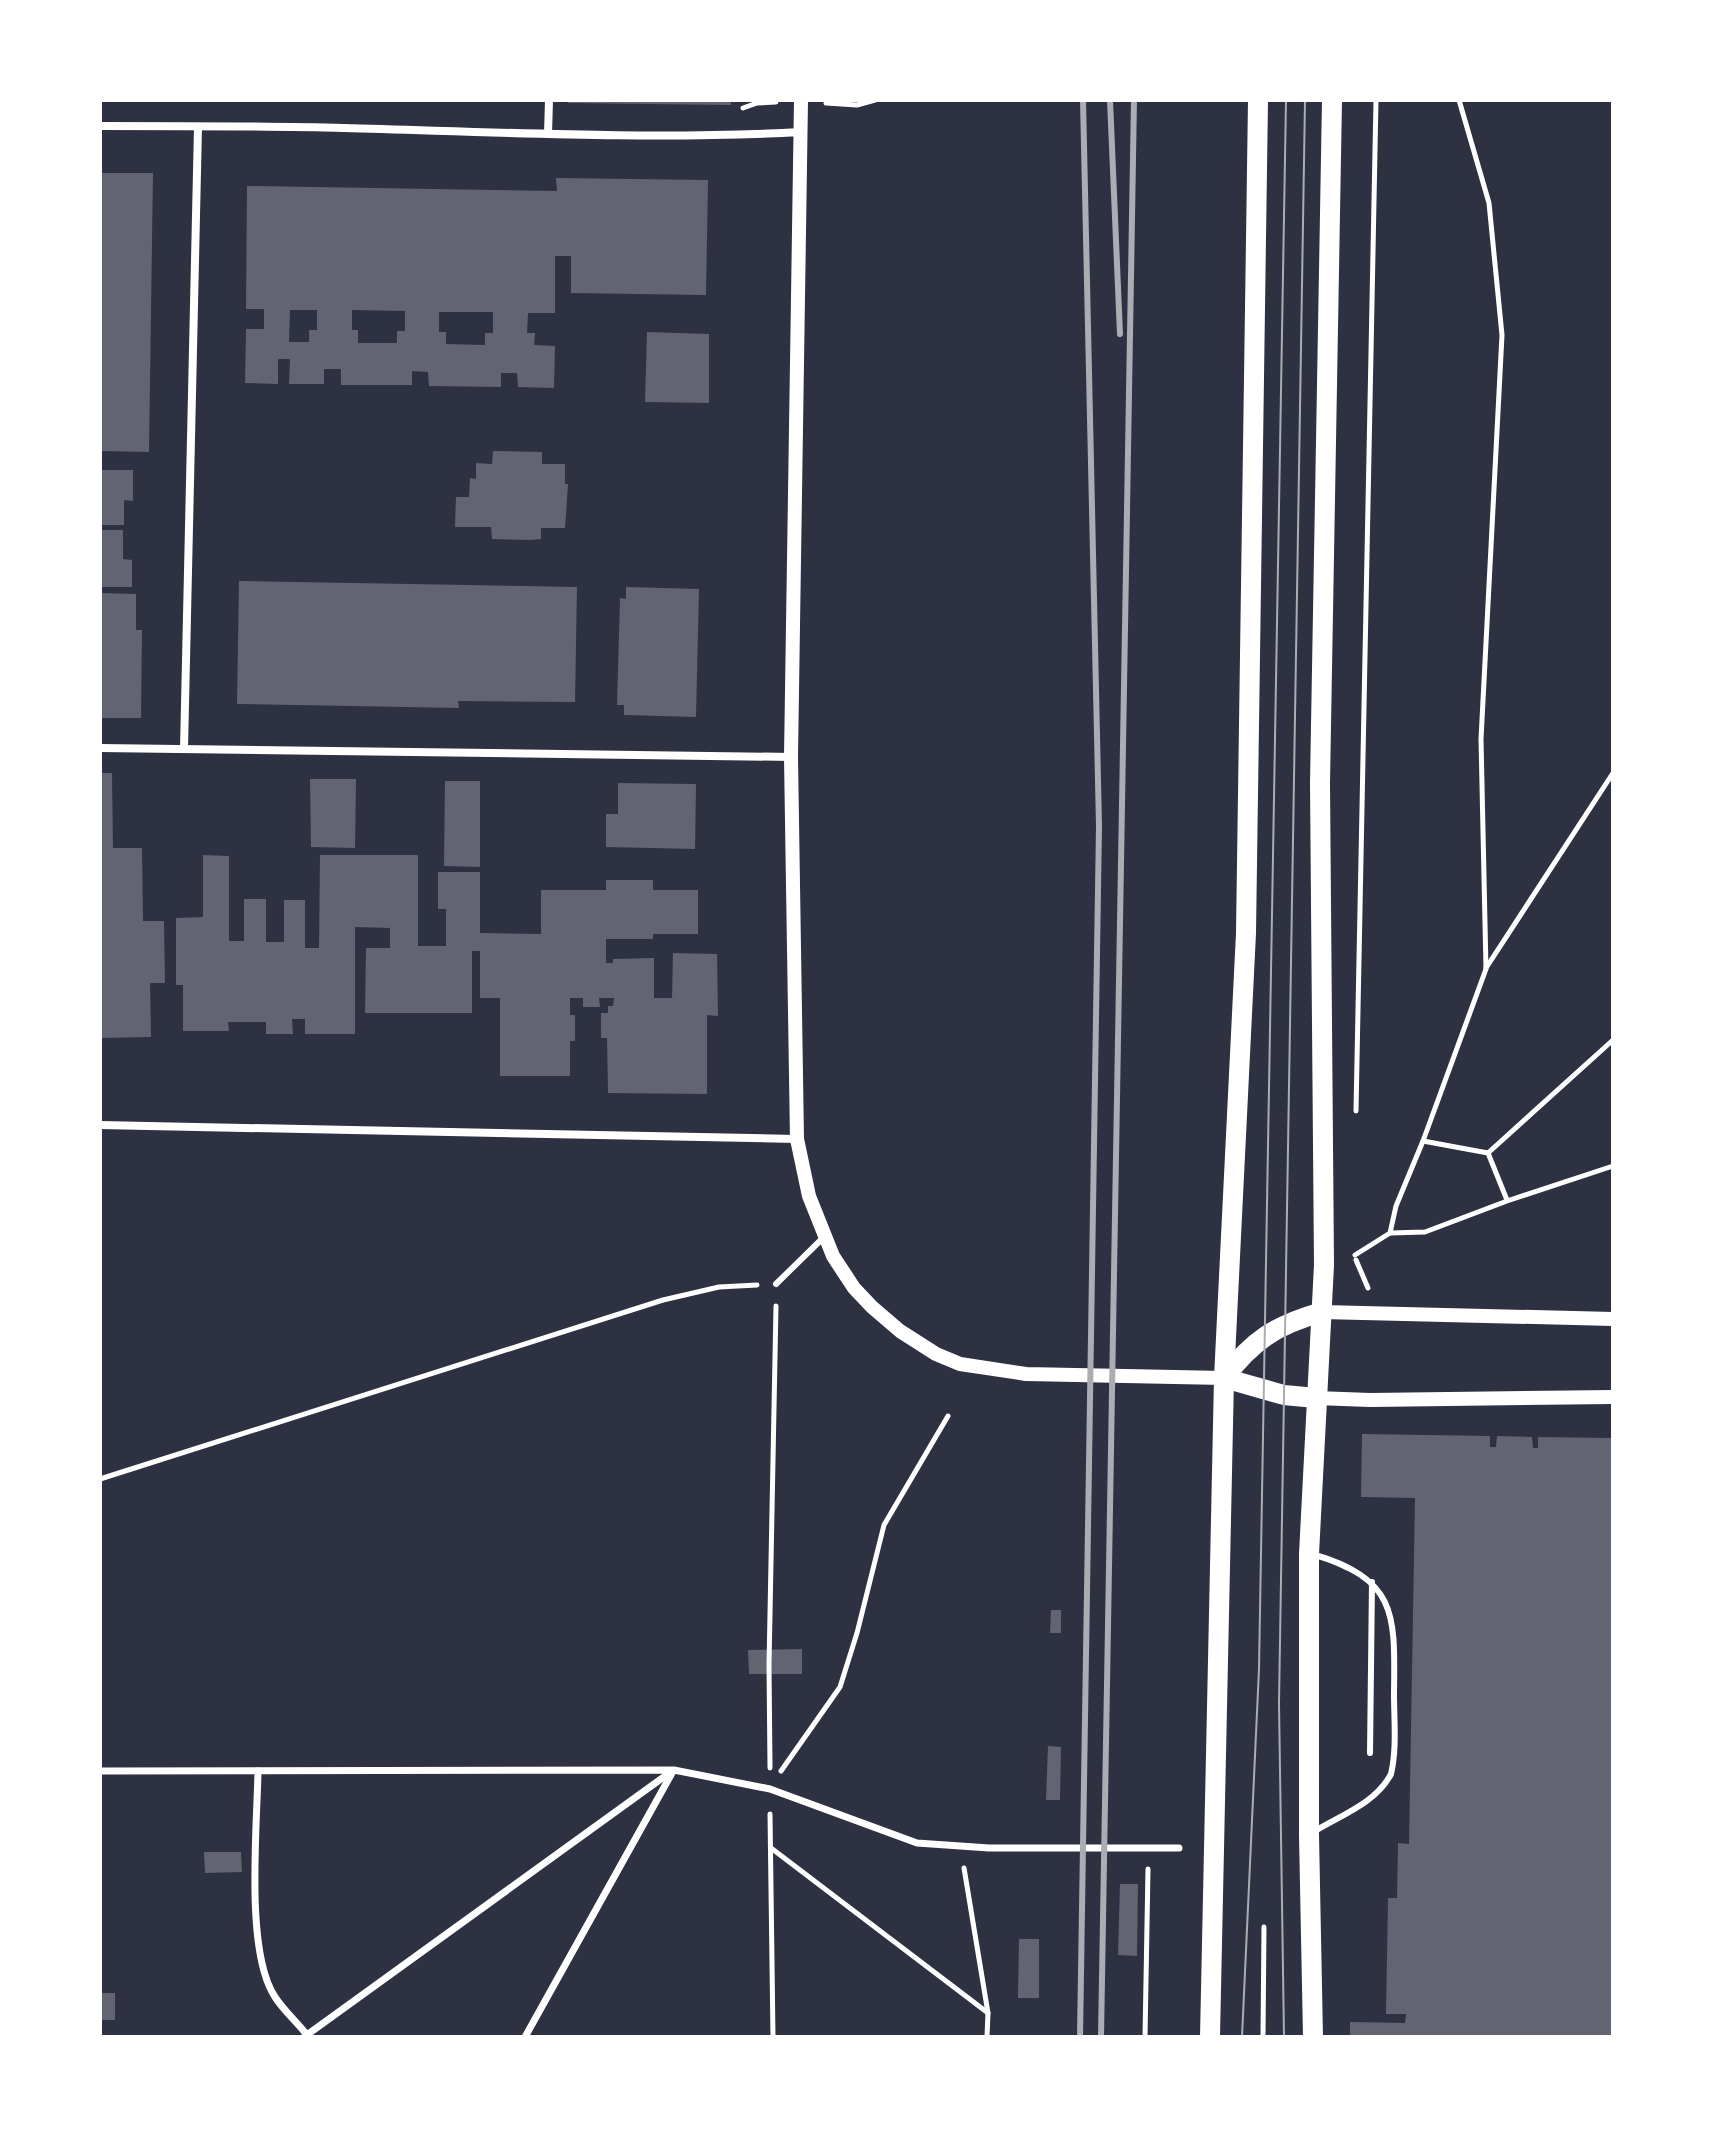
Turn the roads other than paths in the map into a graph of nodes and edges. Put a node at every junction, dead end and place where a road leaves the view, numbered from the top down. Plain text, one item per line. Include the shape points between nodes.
1 (549, 100) edge
2 (801, 100) edge
3 (1258, 100) edge
4 (1332, 100) edge
5 (100, 126) edge
6 (198, 127) junction
7 (801, 132) junction
8 (548, 134) junction
9 (100, 748) edge
10 (184, 749) junction
11 (791, 757) junction
12 (100, 1125) edge
13 (797, 1139) junction
14 (824, 1237) junction
15 (776, 1284) road end
16 (1322, 1312) junction
17 (1613, 1319) edge
18 (1224, 1378) junction
19 (1613, 1397) edge
20 (1316, 1398) junction
21 (1309, 1554) junction
22 (1372, 1582) junction
23 (1370, 1753) dead end
24 (674, 1770) junction
25 (100, 1771) edge
26 (258, 1771) junction
27 (1309, 1835) junction
28 (1179, 1848) dead end
29 (306, 2036) edge
30 (525, 2037) edge
31 (1210, 2037) edge
32 (1313, 2037) edge

1 - 8 street
2 - 7 street
3 - 18 main road via 1246,933
4 - 16 main road via 1320,783
5 - 6 street
6 - 8 street
6 - 10 street
7 - 8 street
7 - 11 street
9 - 10 street
10 - 11 street
11 - 13 street
12 - 13 street
13 - 14 street
14 - 15 lane
14 - 18 street via 854,1288 900,1331 960,1364 1026,1374
16 - 17 street
16 - 18 main road via 1266,1335
16 - 20 main road
18 - 20 main road
18 - 31 main road
19 - 20 street
20 - 21 main road
21 - 22 lane via 1355,1569
21 - 27 main road
22 - 23 lane
22 - 27 lane via 1385,1600 1393,1627 1391,1774 1363,1803
24 - 26 street
24 - 28 street via 770,1789 917,1843
24 - 29 street
24 - 30 street
25 - 26 street
26 - 29 street via 259,1958 274,1996
27 - 32 main road

